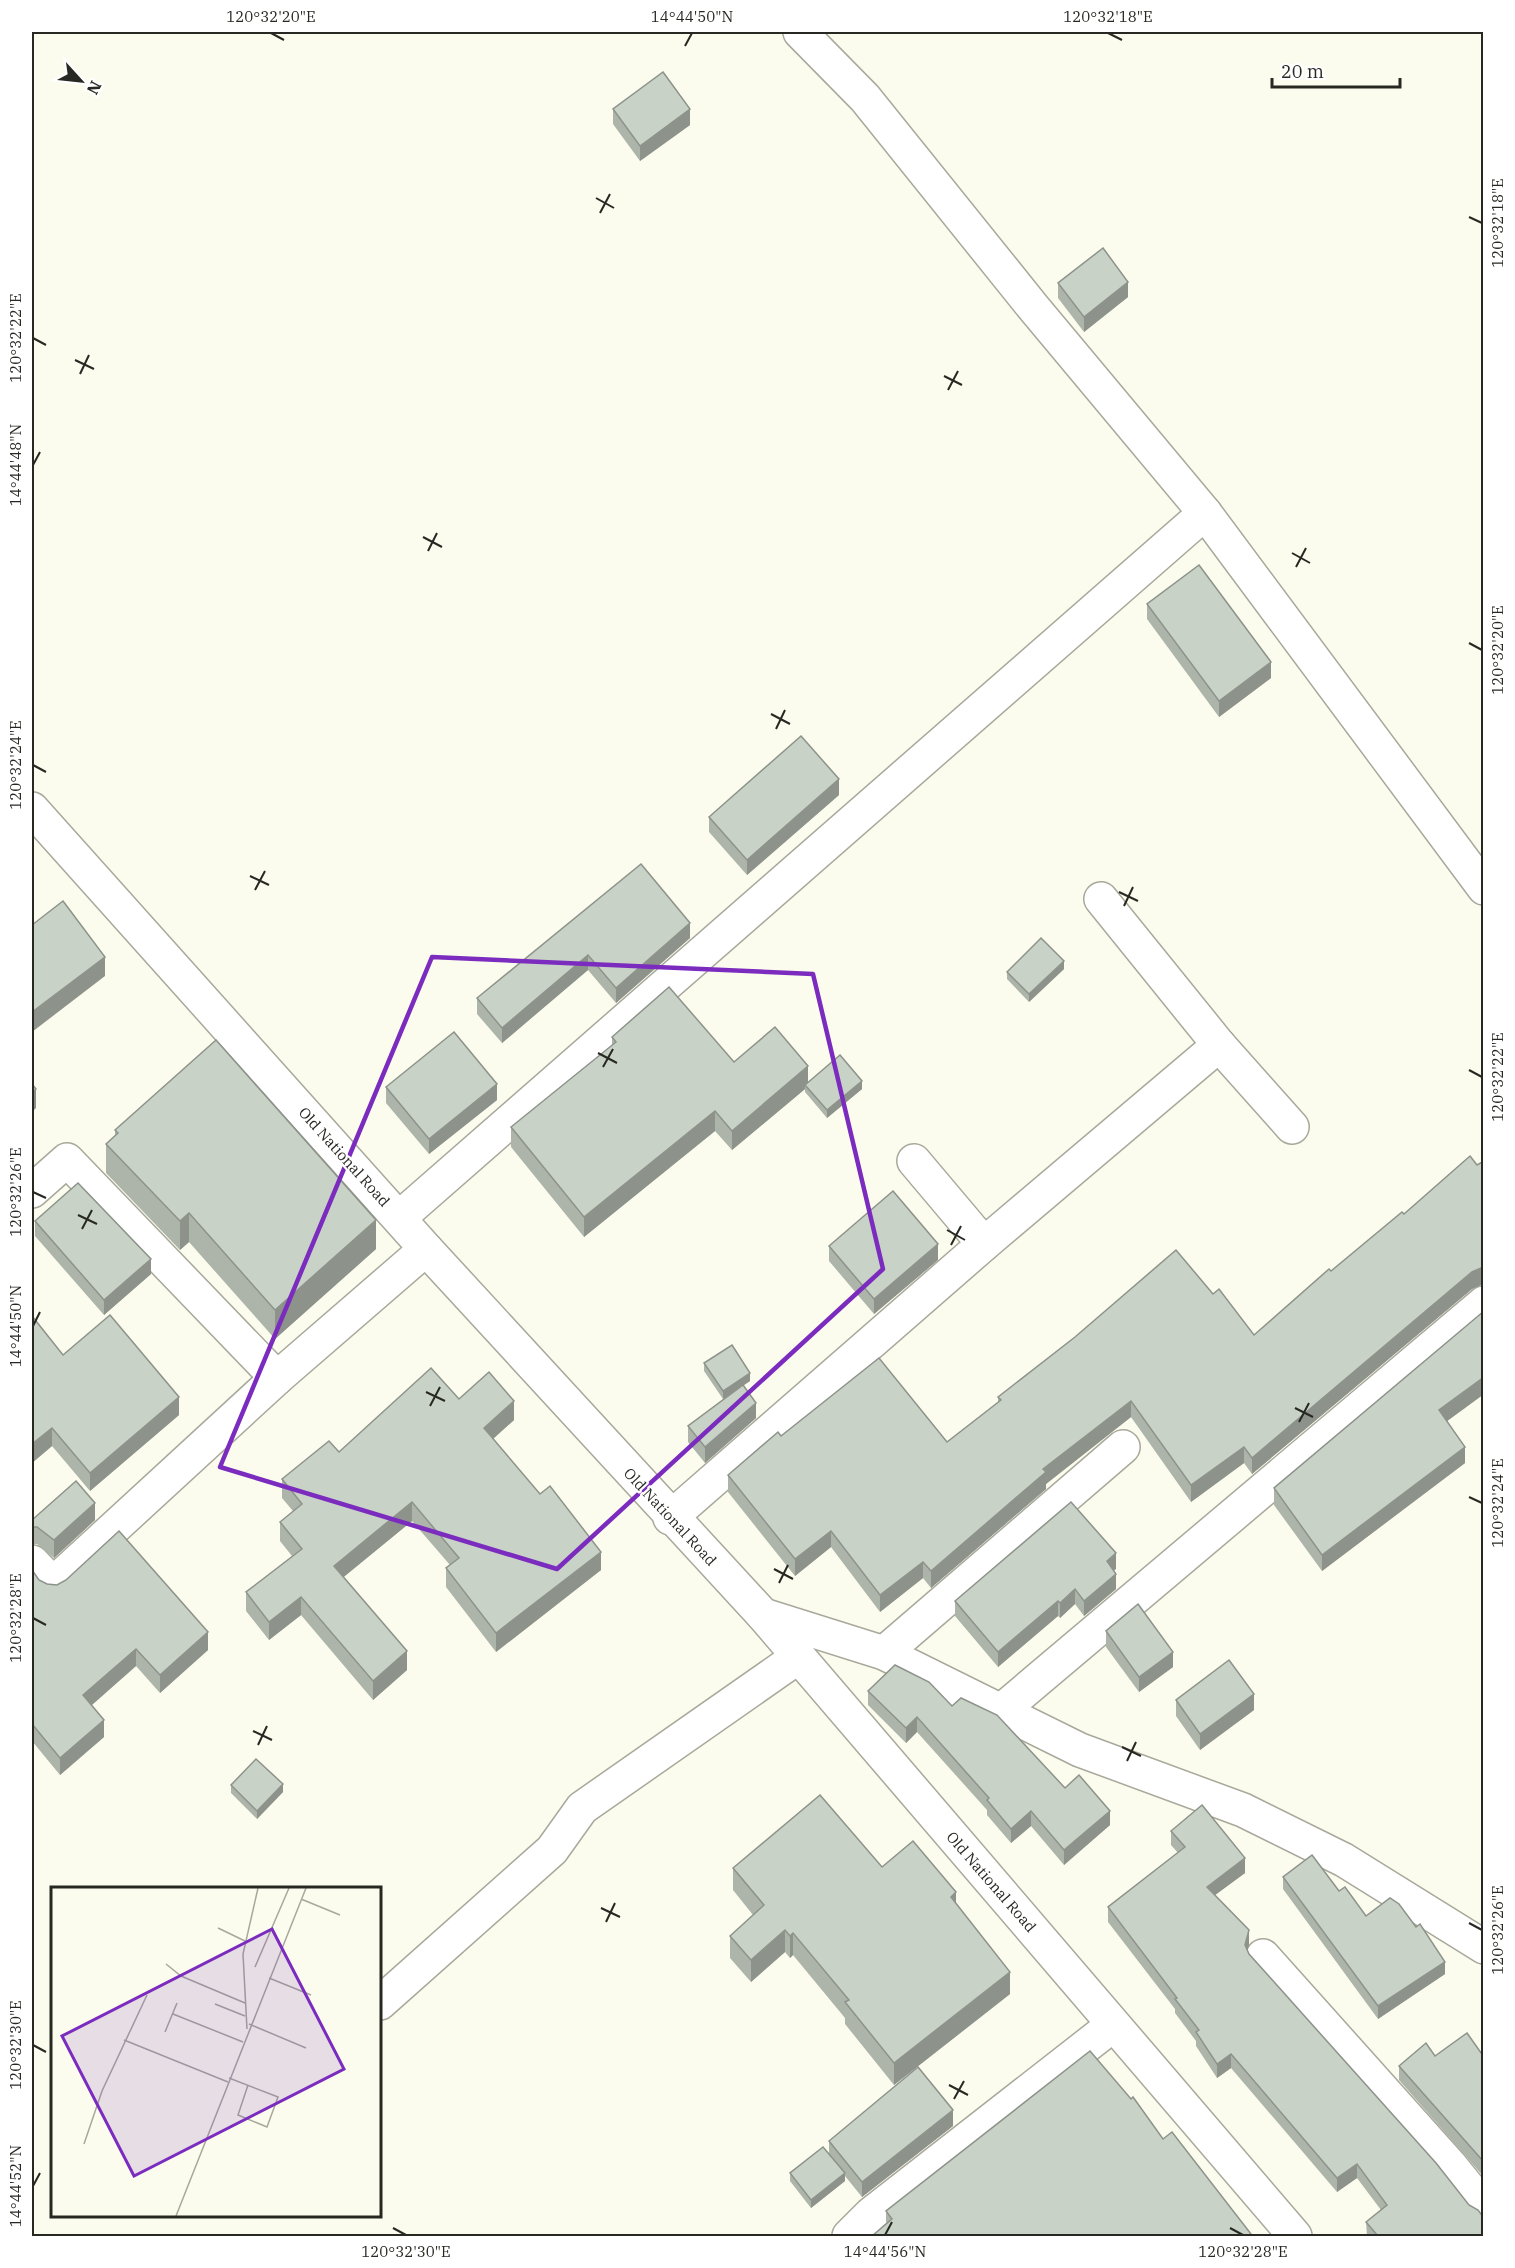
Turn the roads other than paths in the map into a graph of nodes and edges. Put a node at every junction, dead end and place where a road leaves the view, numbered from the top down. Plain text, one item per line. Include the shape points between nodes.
1 (800, 32) edge
2 (1205, 513) junction
3 (32, 809) edge
4 (1484, 888) edge
5 (1101, 899) dead end
6 (1219, 1045) junction
7 (1292, 1127) dead end
8 (914, 1161) dead end
9 (32, 1191) edge
10 (399, 1218) junction
11 (984, 1244) junction
12 (426, 1249) junction
13 (1484, 1303) edge
14 (277, 1378) junction
15 (1123, 1446) dead end
16 (670, 1518) junction
17 (32, 1562) edge
18 (763, 1615) junction
19 (884, 1653) junction
20 (798, 1657) junction
21 (1002, 1710) junction
22 (1484, 1947) edge
23 (1263, 1956) dead end
24 (381, 2002) edge
25 (1113, 2025) junction
26 (1484, 2207) edge
27 (849, 2236) edge
28 (1295, 2236) edge

1 - 2 street via 865,98
2 - 4 street
2 - 10 street
3 - 10 street, Old National Road
5 - 6 street
6 - 7 street
6 - 11 street
8 - 11 street
9 - 14 street via 67,1160
10 - 12 street, Old National Road
11 - 16 street
12 - 14 street
12 - 16 street, Old National Road
13 - 21 street
14 - 17 street via 52,1584
15 - 19 street
16 - 18 street, Old National Road
18 - 19 street
18 - 20 street, Old National Road
19 - 21 street
20 - 24 street via 582,1808 552,1850
20 - 25 street, Old National Road
21 - 22 street via 1080,1750 1274,1825 1344,1860
23 - 26 street
25 - 27 street via 871,2214
25 - 28 street, Old National Road

